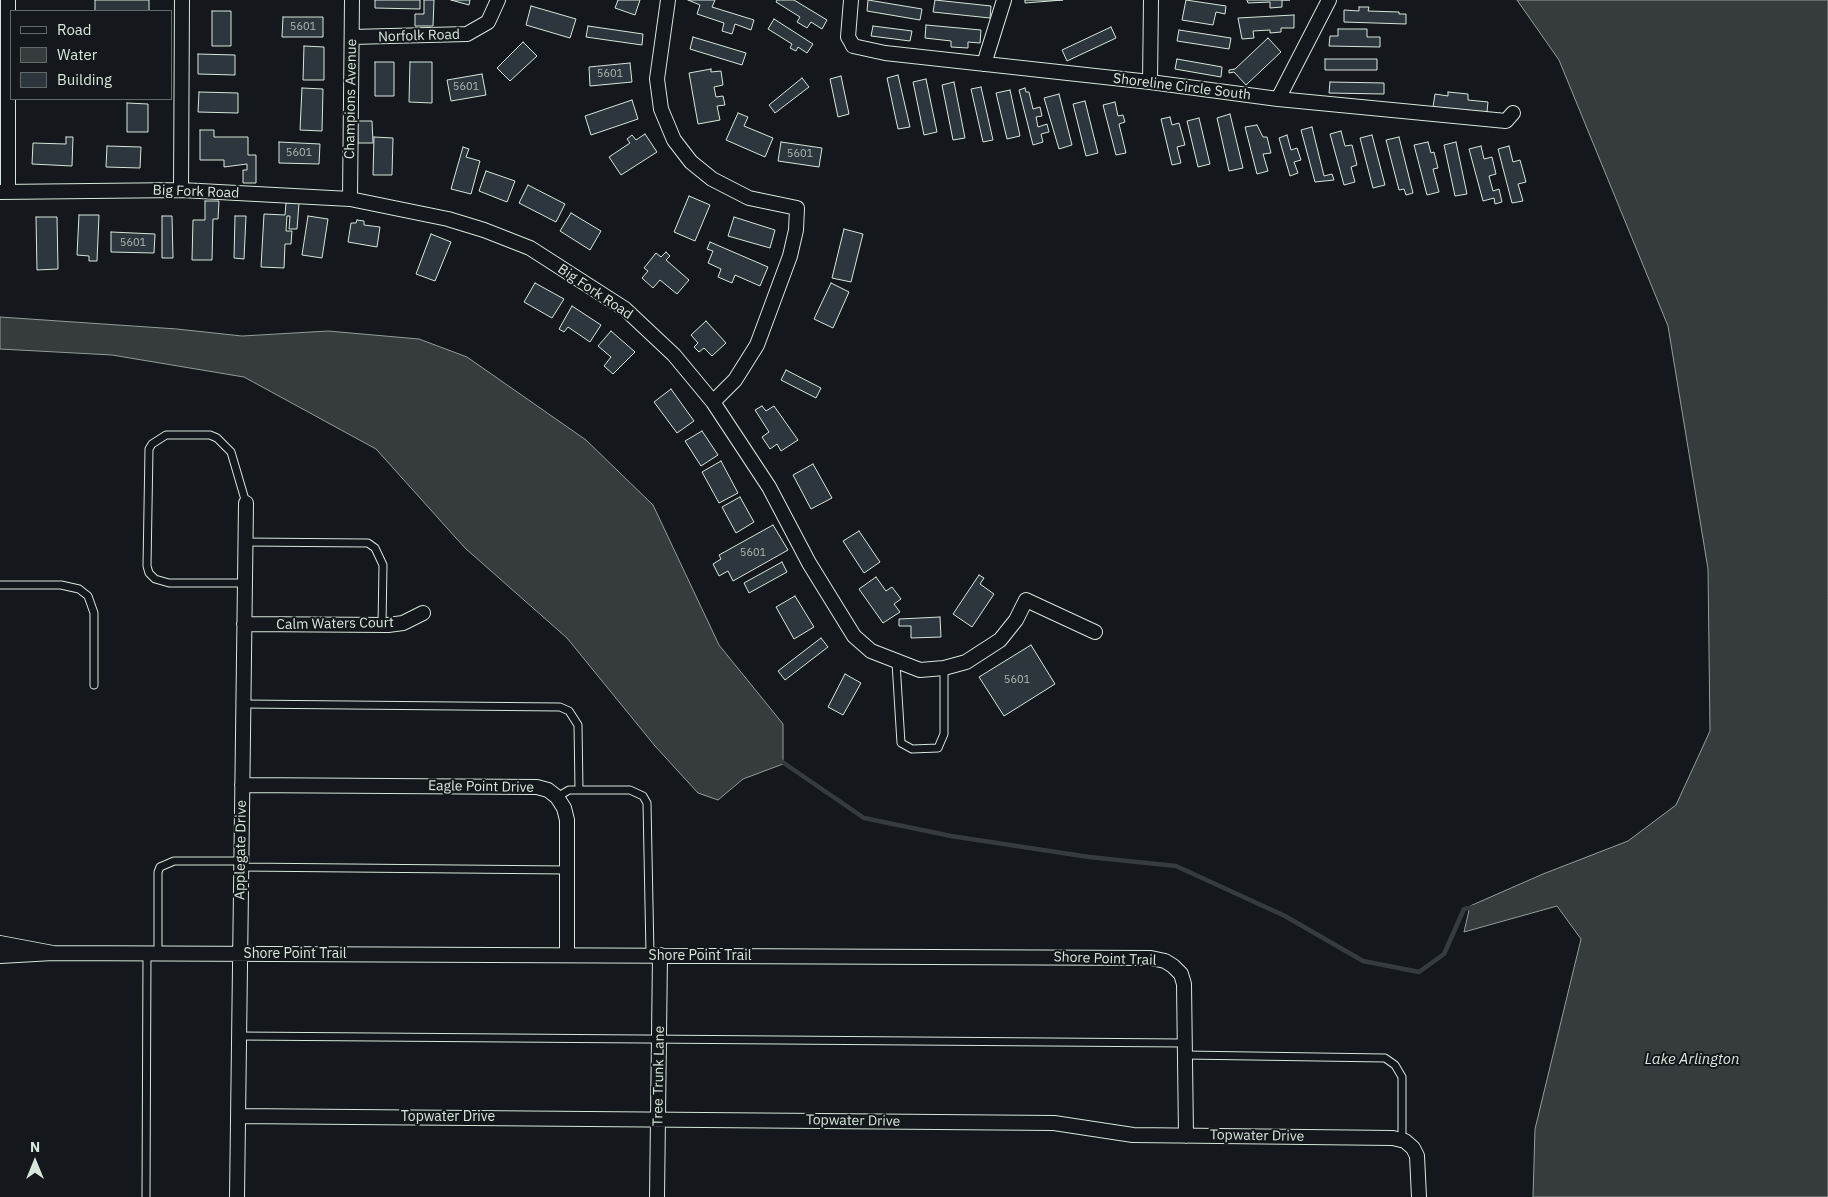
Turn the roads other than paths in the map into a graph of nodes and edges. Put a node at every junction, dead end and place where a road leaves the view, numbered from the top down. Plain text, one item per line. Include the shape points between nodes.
1 (8, 0) edge
2 (182, 0) edge
3 (352, 0) edge
4 (498, 0) edge
5 (668, 0) edge
6 (851, 0) edge
7 (1004, 0) edge
8 (1151, 0) edge
9 (1329, 0) edge
10 (352, 37) junction
11 (984, 64) junction
12 (1150, 82) junction
13 (1278, 99) junction
14 (1513, 113) dead end
15 (181, 190) junction
16 (4, 192) edge
17 (350, 198) junction
18 (713, 402) junction
19 (246, 503) joint
20 (245, 542) junction
21 (245, 583) junction
22 (0, 585) edge
23 (423, 613) dead end
24 (244, 624) junction
25 (382, 625) junction
26 (1094, 632) dead end
27 (896, 662) junction
28 (944, 668) junction
29 (94, 685) dead end
30 (243, 704) junction
31 (242, 785) junction
32 (579, 790) junction
33 (557, 797) junction
34 (241, 864) junction
35 (567, 870) junction
36 (0, 943) edge
37 (53, 953) junction
38 (153, 953) junction
39 (240, 953) junction
40 (567, 955) junction
41 (655, 955) junction
42 (0, 956) edge
43 (239, 1036) junction
44 (659, 1040) junction
45 (1185, 1049) junction
46 (238, 1116) junction
47 (658, 1119) junction
48 (1186, 1136) junction
49 (1402, 1140) junction
50 (146, 1197) edge
51 (237, 1197) edge
52 (657, 1197) edge
53 (1419, 1197) edge

1 - 16 street
2 - 15 street
3 - 10 street, Champions Avenue
4 - 10 street, Norfolk Road via 488,22 467,34
5 - 18 street via 657,79 661,109 674,140 691,162 712,179 749,198 797,208 790,256 757,345 735,380
6 - 11 street, Shoreline Circle South via 848,37 853,46 885,53
7 - 11 street
8 - 12 street
9 - 13 street
10 - 17 street, Champions Avenue
11 - 12 street, Shoreline Circle South
12 - 13 street, Shoreline Circle South
13 - 14 street, Shoreline Circle South via 1506,121
15 - 16 street, Big Fork Road
15 - 17 street, Big Fork Road
17 - 18 street, Big Fork Road via 448,219 530,248 625,309 674,355
18 - 27 street, Big Fork Road via 769,487 809,563 854,636 871,651
19 - 20 street, Applegate Drive
19 - 21 lane via 231,452 217,438 210,435 166,435 149,449 147,566 150,574 169,583
20 - 21 street, Applegate Drive
20 - 25 lane via 368,543 375,548 383,565
21 - 24 street, Applegate Drive
22 - 29 lane via 61,585 79,589 88,596 94,613
23 - 25 street, Calm Waters Court via 403,623
24 - 25 street, Calm Waters Court
24 - 30 street, Applegate Drive
26 - 28 street, Big Fork Road via 1026,600 1016,620 1000,640 966,662
27 - 28 street, Big Fork Road via 920,670
27 - 28 lane via 900,743 912,749 938,748 944,734
30 - 31 street, Applegate Drive
30 - 32 lane via 560,708 570,711 578,725
31 - 33 street, Eagle Point Drive via 536,787
31 - 34 street, Applegate Drive
32 - 33 lane via 570,790
32 - 41 lane via 630,790 643,796 647,803
33 - 35 street via 567,820
34 - 35 lane
34 - 38 lane via 174,861 160,867
34 - 39 street, Applegate Drive
35 - 40 street
36 - 37 street, Shore Point Trail
37 - 38 street, Shore Point Trail
37 - 42 street, Shore Point Trail
38 - 39 street, Shore Point Trail
38 - 50 lane
39 - 40 street, Shore Point Trail
39 - 43 street, Applegate Drive
40 - 41 street, Shore Point Trail
41 - 44 street, Tree Trunk Lane
41 - 45 street, Shore Point Trail via 1151,958 1165,961 1181,974
43 - 44 lane
43 - 46 street, Applegate Drive
44 - 45 lane
44 - 47 street, Tree Trunk Lane
45 - 48 street, Shore Point Trail
45 - 49 lane via 1385,1058 1396,1065 1402,1077
46 - 47 street, Topwater Drive
46 - 51 street, Applegate Drive
47 - 48 street, Topwater Drive via 1054,1122 1133,1135
47 - 52 street, Tree Trunk Lane
48 - 49 street, Topwater Drive
49 - 53 street via 1413,1148 1417,1156

